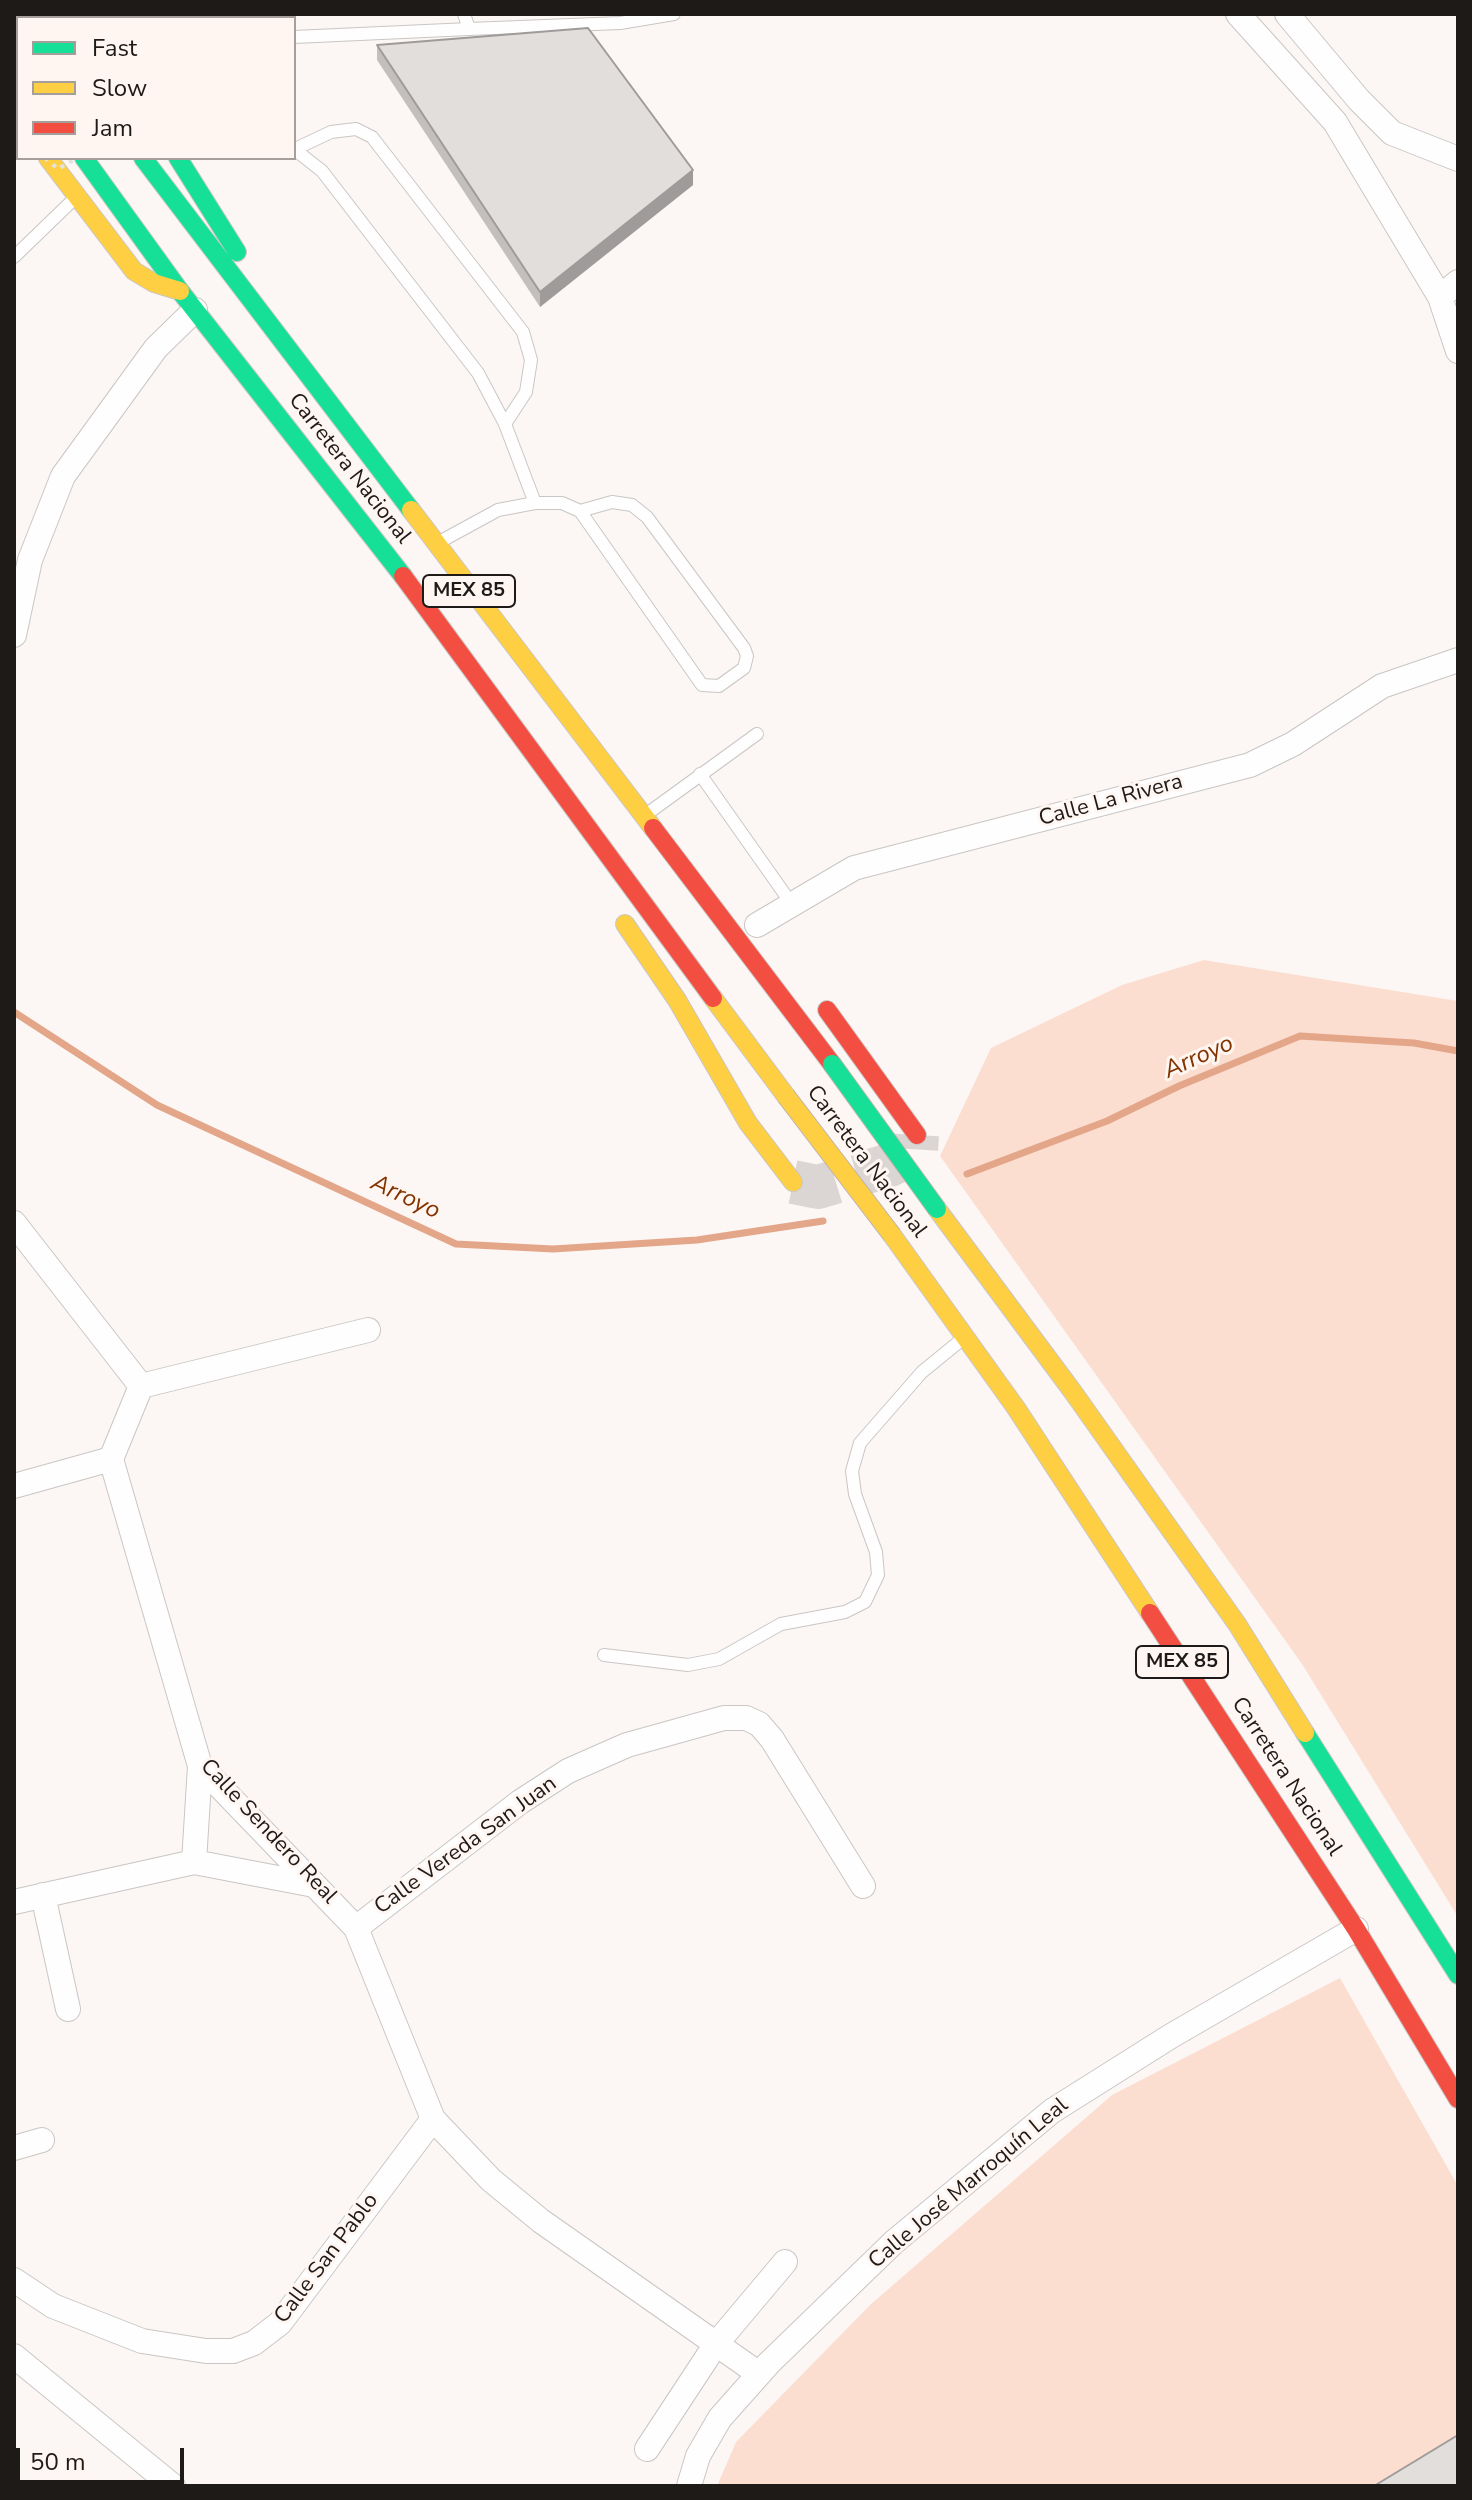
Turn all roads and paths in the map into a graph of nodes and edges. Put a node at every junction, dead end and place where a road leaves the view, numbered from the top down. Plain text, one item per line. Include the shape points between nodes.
1 (464, 14) edge
2 (674, 14) edge
3 (1238, 14) edge
4 (1287, 14) edge
5 (469, 29) junction
6 (296, 37) edge
7 (1359, 100) junction
8 (1335, 122) junction
9 (296, 149) edge
10 (296, 150) edge
11 (1458, 159) edge
12 (48, 160) edge
13 (49, 160) edge
14 (74, 160) edge
15 (85, 160) edge
16 (144, 160) edge
17 (186, 161) edge
18 (76, 197) junction
19 (14, 257) edge
20 (1449, 290) edge
21 (187, 301) junction
22 (252, 304) junction
23 (1458, 351) edge
24 (505, 424) junction
25 (535, 503) junction
26 (580, 511) junction
27 (434, 545) junction
28 (14, 635) edge
29 (1458, 660) edge
30 (757, 734) dead end
31 (700, 774) junction
32 (642, 818) junction
33 (599, 840) junction
34 (687, 877) junction
35 (602, 880) dead end
36 (791, 903) junction
37 (617, 912) dead end
38 (762, 930) joint
39 (814, 993) dead end
40 (917, 1135) dead end
41 (793, 1182) dead end
42 (14, 1223) edge
43 (368, 1330) dead end
44 (965, 1337) junction
45 (141, 1386) junction
46 (111, 1459) junction
47 (14, 1486) edge
48 (604, 1655) dead end
49 (200, 1766) junction
50 (194, 1862) junction
51 (314, 1885) junction
52 (863, 1886) dead end
53 (43, 1895) junction
54 (14, 1902) edge
55 (356, 1928) junction
56 (1356, 1929) junction
57 (1458, 1975) edge
58 (68, 2009) dead end
59 (1458, 2099) edge
60 (433, 2119) junction
61 (42, 2140) dead end
62 (14, 2148) edge
63 (785, 2262) dead end
64 (14, 2280) edge
65 (716, 2344) junction
66 (14, 2356) edge
67 (759, 2374) junction
68 (647, 2449) dead end
69 (173, 2486) edge
70 (689, 2486) edge

1 - 5 lane
2 - 5 lane via 620,23
3 - 8 street
4 - 7 street
5 - 6 lane
7 - 8 street
7 - 11 street via 1392,133
8 - 20 street
9 - 24 lane via 331,132 356,129 372,137 523,332 531,360 526,392
10 - 24 lane via 322,171 452,336
12 - 18 main road
13 - 14 path, bridge via 58,169
15 - 21 main road, Carretera Nacional / MEX 85
16 - 22 main road, Carretera Nacional / MEX 85
17 - 22 main road, Carretera Nacional / MEX 85 via 247,268
18 - 19 lane
18 - 21 main road via 134,271
20 - 23 street
21 - 28 street via 63,476 30,560
21 - 33 main road, Carretera Nacional / MEX 85 via 406,580
22 - 27 main road, Carretera Nacional / MEX 85
24 - 25 lane
25 - 26 lane via 562,503
25 - 27 lane via 498,510
26 - 26 lane via 612,502 632,505 647,517 744,648 744,668 719,686 702,685
27 - 32 main road, Carretera Nacional / MEX 85
29 - 36 street, Calle La Rivera via 1382,686 1293,744 1250,765 854,868
30 - 31 lane
31 - 32 lane
31 - 36 lane
32 - 34 main road, Carretera Nacional / MEX 85
33 - 35 main road
33 - 44 main road, Carretera Nacional / MEX 85, bridge
34 - 38 main road, MEX 85
34 - 57 main road, Carretera Nacional / MEX 85, bridge via 832,1064 1237,1624
36 - 38 street, Calle La Rivera
37 - 41 main road via 677,1000 748,1123
39 - 40 main road
42 - 45 street
43 - 45 street
44 - 48 lane via 922,1372 860,1443 852,1471 878,1575 865,1602 845,1612 781,1624 719,1659 688,1665
44 - 56 main road, Carretera Nacional / MEX 85
45 - 46 street
46 - 47 street
46 - 49 street, Calle Sendero Real
49 - 50 street
49 - 51 street, Calle Sendero Real
50 - 51 street
50 - 53 street
51 - 55 street, Calle Sendero Real
52 - 55 street, Calle Vereda San Juan via 772,1739 746,1718 724,1718 627,1745 568,1771
53 - 54 street
53 - 58 street
55 - 60 street, Calle Sendero Real
56 - 59 main road, Carretera Nacional / MEX 85
56 - 67 street, Calle José Marroquín Leal via 1052,2111 894,2242
60 - 64 street, Calle San Pablo via 280,2323 254,2343 233,2351 206,2351 142,2341 53,2306
60 - 65 street, Calle Sendero Real via 491,2180 541,2221
61 - 62 street
63 - 65 street
65 - 67 street, Calle Sendero Real
65 - 68 street
66 - 69 street
67 - 70 street, Calle José Marroquín Leal via 720,2418 698,2456

